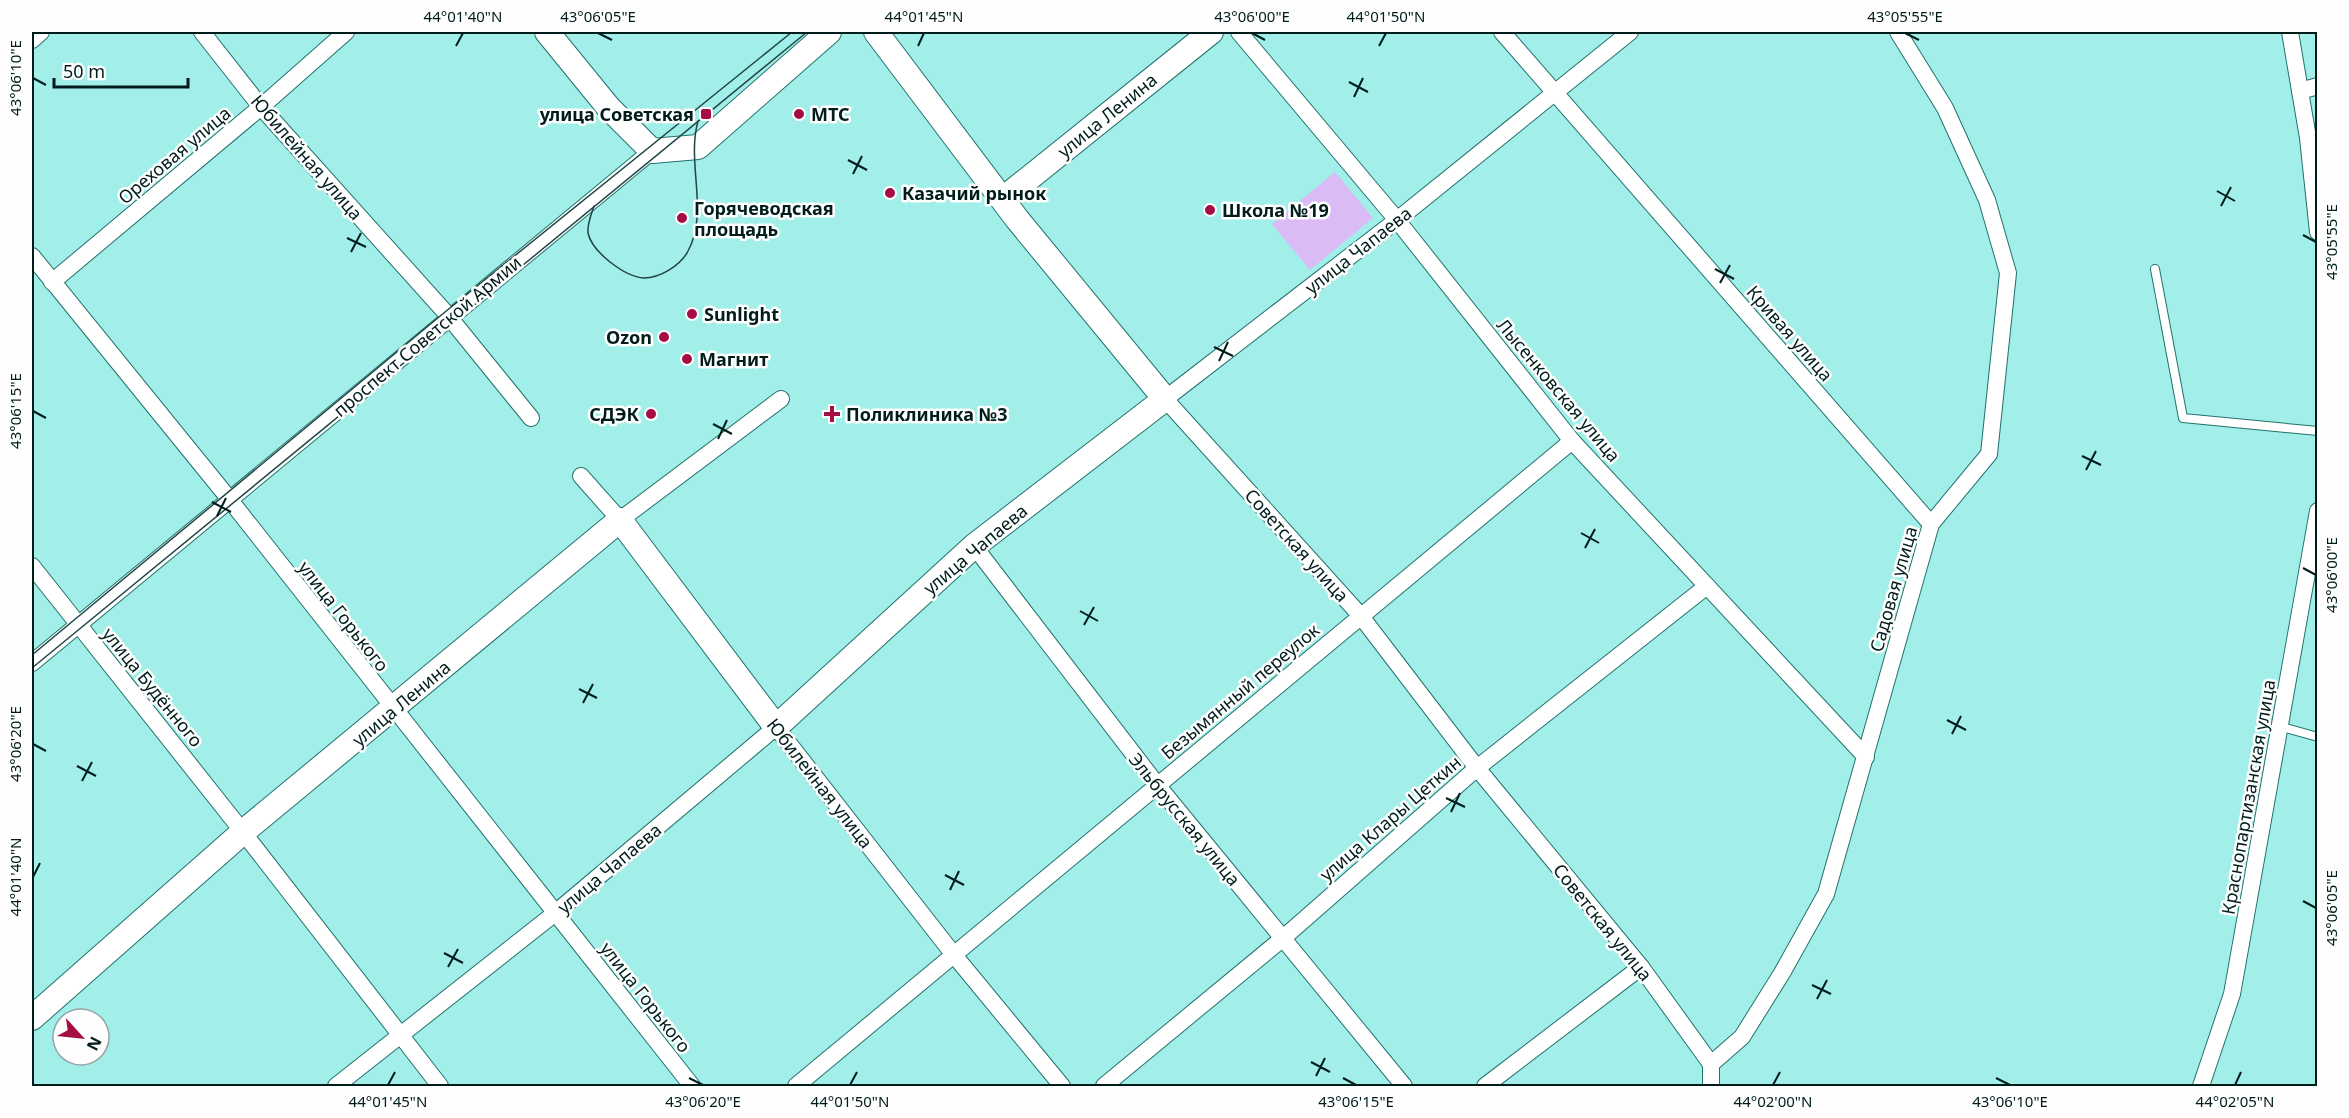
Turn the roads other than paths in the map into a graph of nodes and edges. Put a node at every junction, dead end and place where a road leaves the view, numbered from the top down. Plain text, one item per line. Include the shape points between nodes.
1 (41, 32) edge
2 (202, 32) edge
3 (346, 32) edge
4 (547, 32) edge
5 (829, 32) edge
6 (876, 32) edge
7 (1211, 32) edge
8 (1239, 32) edge
9 (1502, 32) edge
10 (1630, 32) edge
11 (1898, 32) edge
12 (2290, 32) edge
13 (32, 40) edge
14 (2318, 86) edge
15 (2300, 91) junction
16 (1554, 92) junction
17 (261, 107) junction
18 (652, 150) junction
19 (1003, 199) junction
20 (1397, 220) junction
21 (2318, 232) edge
22 (32, 256) edge
23 (2155, 269) dead end
24 (52, 282) junction
25 (449, 317) junction
26 (781, 399) dead end
27 (1164, 399) junction
28 (531, 418) dead end
29 (2318, 431) edge
30 (1572, 441) junction
31 (581, 476) dead end
32 (229, 500) junction
33 (2318, 511) edge
34 (620, 520) junction
35 (1931, 524) junction
36 (974, 546) junction
37 (32, 566) edge
38 (1707, 586) junction
39 (1360, 615) junction
40 (79, 625) junction
41 (32, 663) edge
42 (393, 710) junction
43 (776, 727) junction
44 (2282, 727) junction
45 (2318, 737) edge
46 (1866, 757) junction
47 (1477, 768) junction
48 (1158, 786) junction
49 (243, 832) junction
50 (555, 914) junction
51 (1282, 939) junction
52 (954, 955) junction
53 (1641, 967) junction
54 (32, 1018) edge
55 (401, 1036) junction
56 (1712, 1064) junction
57 (336, 1086) edge
58 (440, 1086) edge
59 (692, 1086) edge
60 (796, 1086) edge
61 (1062, 1086) edge
62 (1104, 1086) edge
63 (1404, 1086) edge
64 (1485, 1086) edge
65 (1711, 1086) edge
66 (2201, 1086) edge

1 - 13 street
2 - 17 street, Юбилейная улица
3 - 17 street, Ореховая улица
4 - 18 main road via 609,108
5 - 18 main road via 698,147
6 - 19 main road, Советская улица
7 - 19 main road, улица Ленина
8 - 20 street, Лысенковская улица
9 - 16 street, Кривая улица
10 - 16 street, улица Чапаева
11 - 35 street, Садовая улица via 1945,108 1987,200 2008,273 1989,454
12 - 15 street
14 - 15 street
15 - 21 street
16 - 20 street, улица Чапаева
16 - 35 street, Кривая улица
17 - 24 street, Ореховая улица
17 - 25 street, Юбилейная улица
18 - 25 street, проспект Советской Армии
19 - 27 main road, Советская улица
20 - 27 street, улица Чапаева
20 - 30 street, Лысенковская улица
22 - 24 street, улица Горького
23 - 29 lane via 2183,418
24 - 32 street, улица Горького
25 - 28 street, Юбилейная улица
25 - 32 street, проспект Советской Армии
26 - 34 street, улица Ленина
27 - 36 main road, улица Чапаева
27 - 39 street, Советская улица
30 - 38 street, Лысенковская улица
30 - 39 street, Безымянный переулок
31 - 34 street, Юбилейная улица
32 - 40 street, проспект Советской Армии
32 - 42 street, улица Горького
33 - 44 street, Краснопартизанская улица
34 - 42 main road, улица Ленина
34 - 43 main road, Юбилейная улица
35 - 46 street, Садовая улица
36 - 43 main road, улица Чапаева
36 - 48 street, Эльбрусская улица
37 - 40 street, улица Будённого
38 - 46 street, Лысенковская улица
38 - 47 street, улица Клары Цеткин
39 - 47 street, Советская улица
39 - 48 street, Безымянный переулок
40 - 41 street, проспект Советской Армии
40 - 49 street, улица Будённого
42 - 49 main road, улица Ленина
42 - 50 street, улица Горького
43 - 50 street, улица Чапаева
43 - 52 street, Юбилейная улица
44 - 45 lane
44 - 66 street, Краснопартизанская улица via 2232,994
46 - 56 street, Садовая улица via 1826,894 1742,1037
47 - 51 street, улица Клары Цеткин
47 - 53 street, Советская улица
48 - 51 street, Эльбрусская улица
48 - 52 street, Безымянный переулок
49 - 54 main road, улица Ленина
49 - 55 street, улица Будённого
50 - 55 street, улица Чапаева
50 - 59 street, улица Горького
51 - 62 street, улица Клары Цеткин
51 - 63 street, Эльбрусская улица
52 - 60 street, Безымянный переулок
52 - 61 street, Юбилейная улица
53 - 56 street, Советская улица
53 - 64 street
55 - 57 street, улица Чапаева
55 - 58 street, улица Будённого
56 - 65 street

